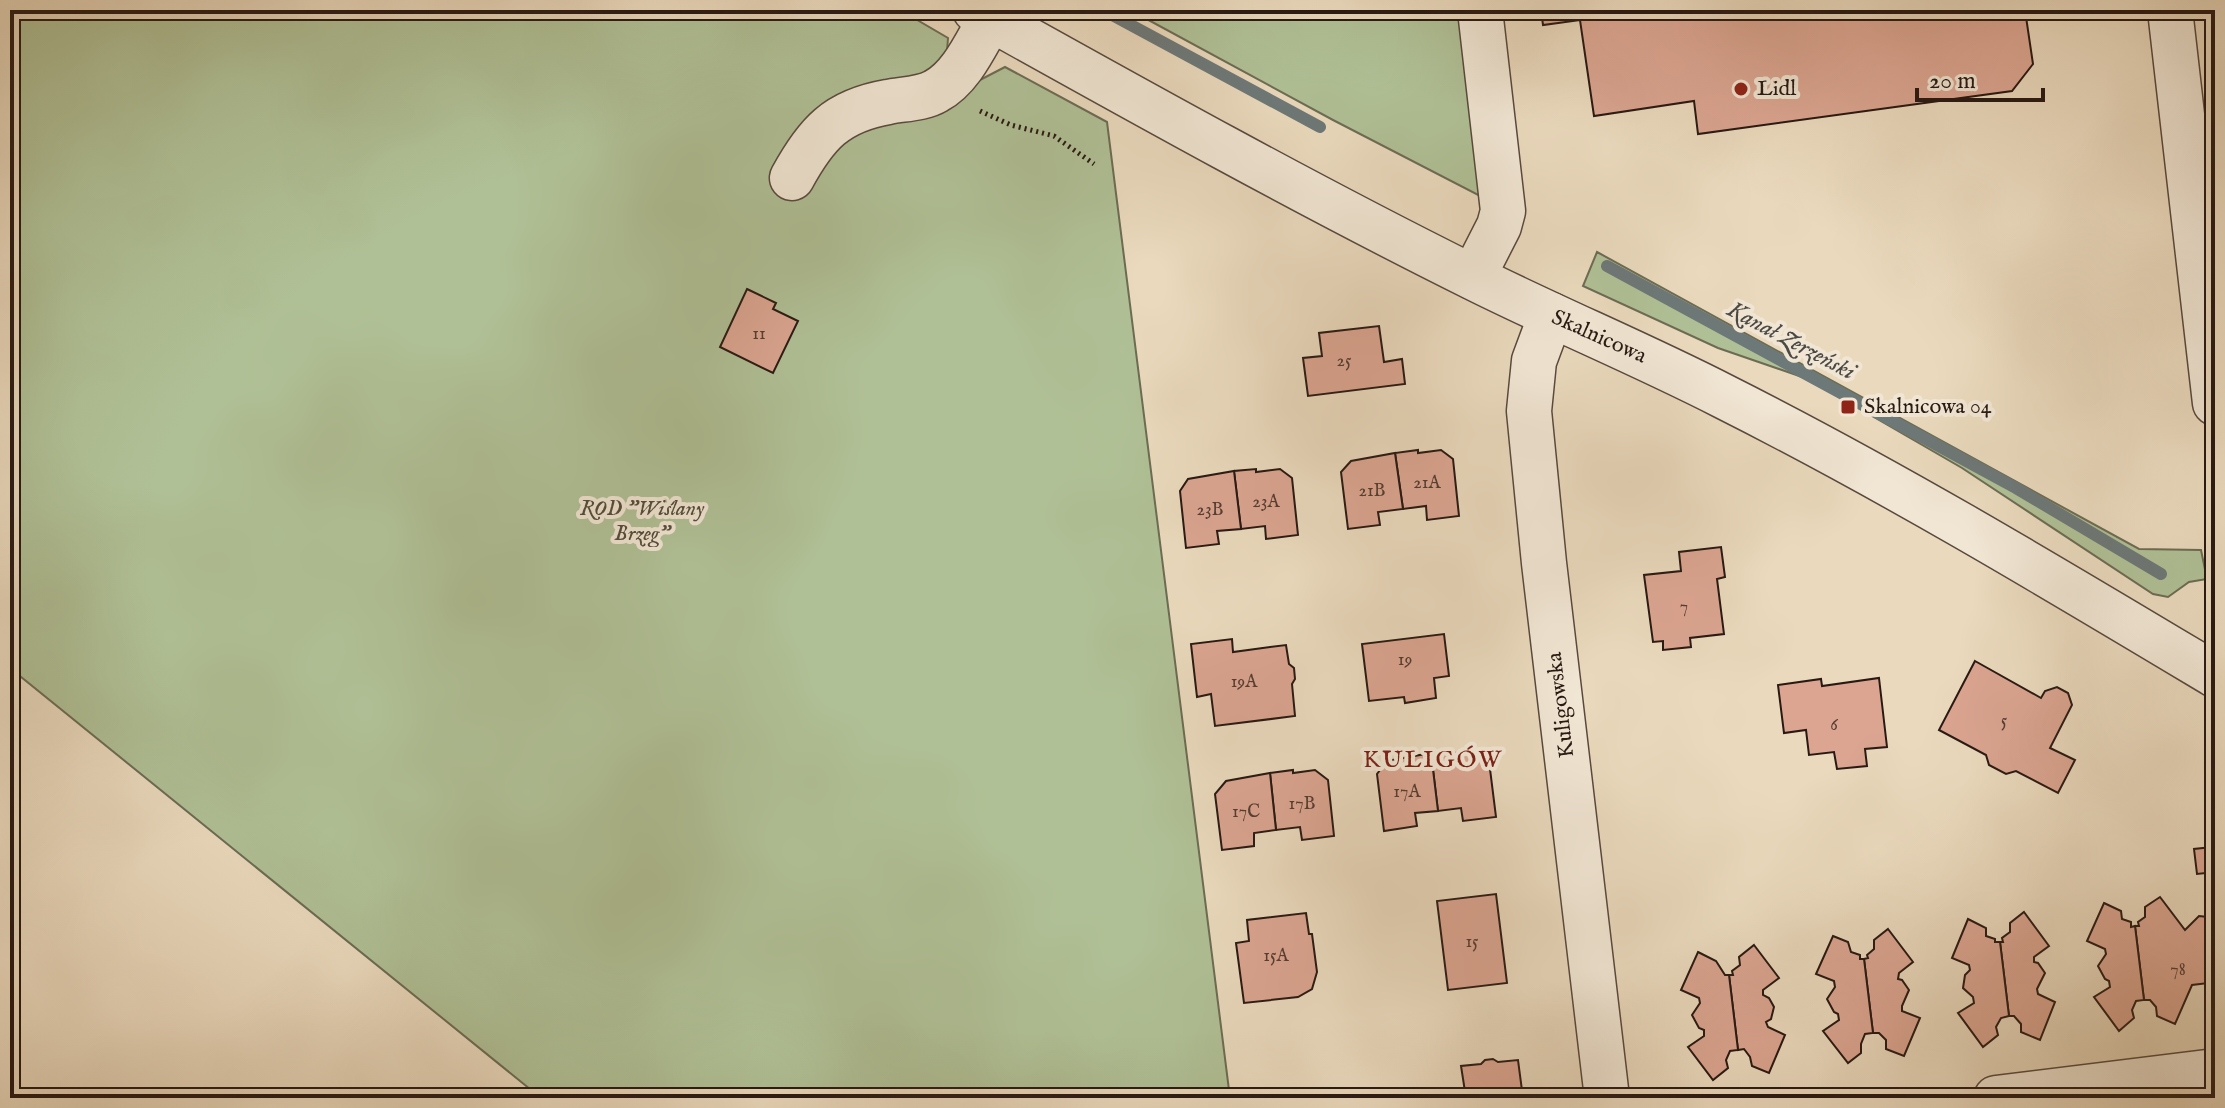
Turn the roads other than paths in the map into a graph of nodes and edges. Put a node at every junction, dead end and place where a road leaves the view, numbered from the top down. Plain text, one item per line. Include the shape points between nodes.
1 (1480, 10) edge
2 (2170, 10) edge
3 (983, 14) edge
4 (792, 178) dead end
5 (1473, 277) junction
6 (1551, 315) junction
7 (2215, 403) edge
8 (2215, 675) edge
9 (2215, 1071) edge
10 (1607, 1098) edge
11 (1996, 1098) edge

1 - 5 street via 1503,211
2 - 7 street
3 - 4 street via 959,72 935,92 857,109 811,143
3 - 5 street, Skalnicowa
5 - 6 street, Skalnicowa
6 - 8 street, Skalnicowa via 1818,446 2049,574
6 - 10 street, Kuligowska via 1534,361 1529,411
9 - 11 street

